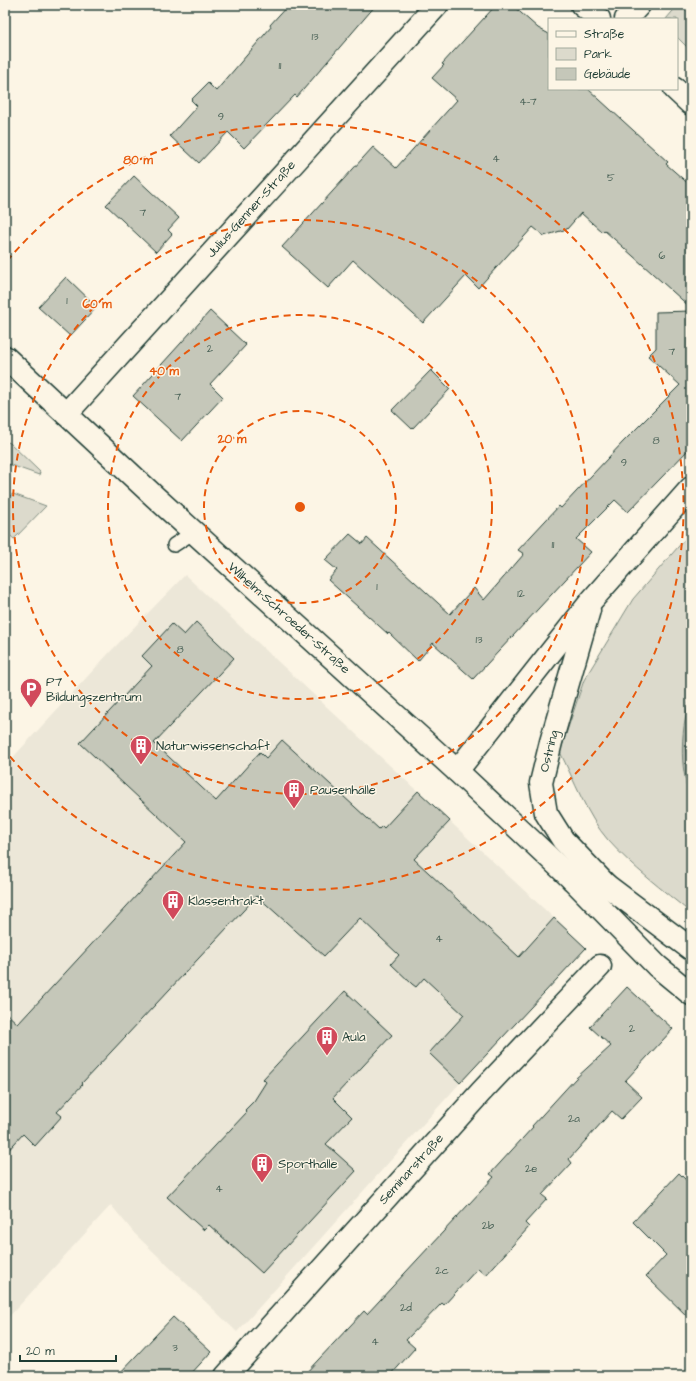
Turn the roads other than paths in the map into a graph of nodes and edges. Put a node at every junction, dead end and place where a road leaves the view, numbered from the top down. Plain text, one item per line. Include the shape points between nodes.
1 (437, 5) edge
2 (582, 5) edge
3 (639, 5) edge
4 (598, 18) edge
5 (627, 18) edge
6 (676, 90) edge
7 (691, 104) edge
8 (5, 357) edge
9 (66, 414) junction
10 (691, 488) edge
11 (194, 532) junction
12 (174, 545) dead end
13 (592, 600) junction
14 (457, 771) junction
15 (572, 879) junction
16 (606, 885) junction
17 (691, 949) edge
18 (600, 966) dead end
19 (691, 994) edge
20 (226, 1376) edge

1 - 9 street, Julius-Genner-Straße
2 - 4 street
3 - 5 street
6 - 7 street
8 - 9 street, Wilhelm-Schroeder-Straße
9 - 11 street, Wilhelm-Schroeder-Straße
10 - 13 street, Ostring
11 - 12 lane
11 - 14 street, Wilhelm-Schroeder-Straße
13 - 14 street, Ostring
13 - 16 street, Ostring via 541,783 546,813 563,840
14 - 15 street, Wilhelm-Schroeder-Straße
15 - 16 street
15 - 19 street, Wilhelm-Schroeder-Straße via 658,966
16 - 17 street
18 - 20 street, Seminarstraße via 481,1092

